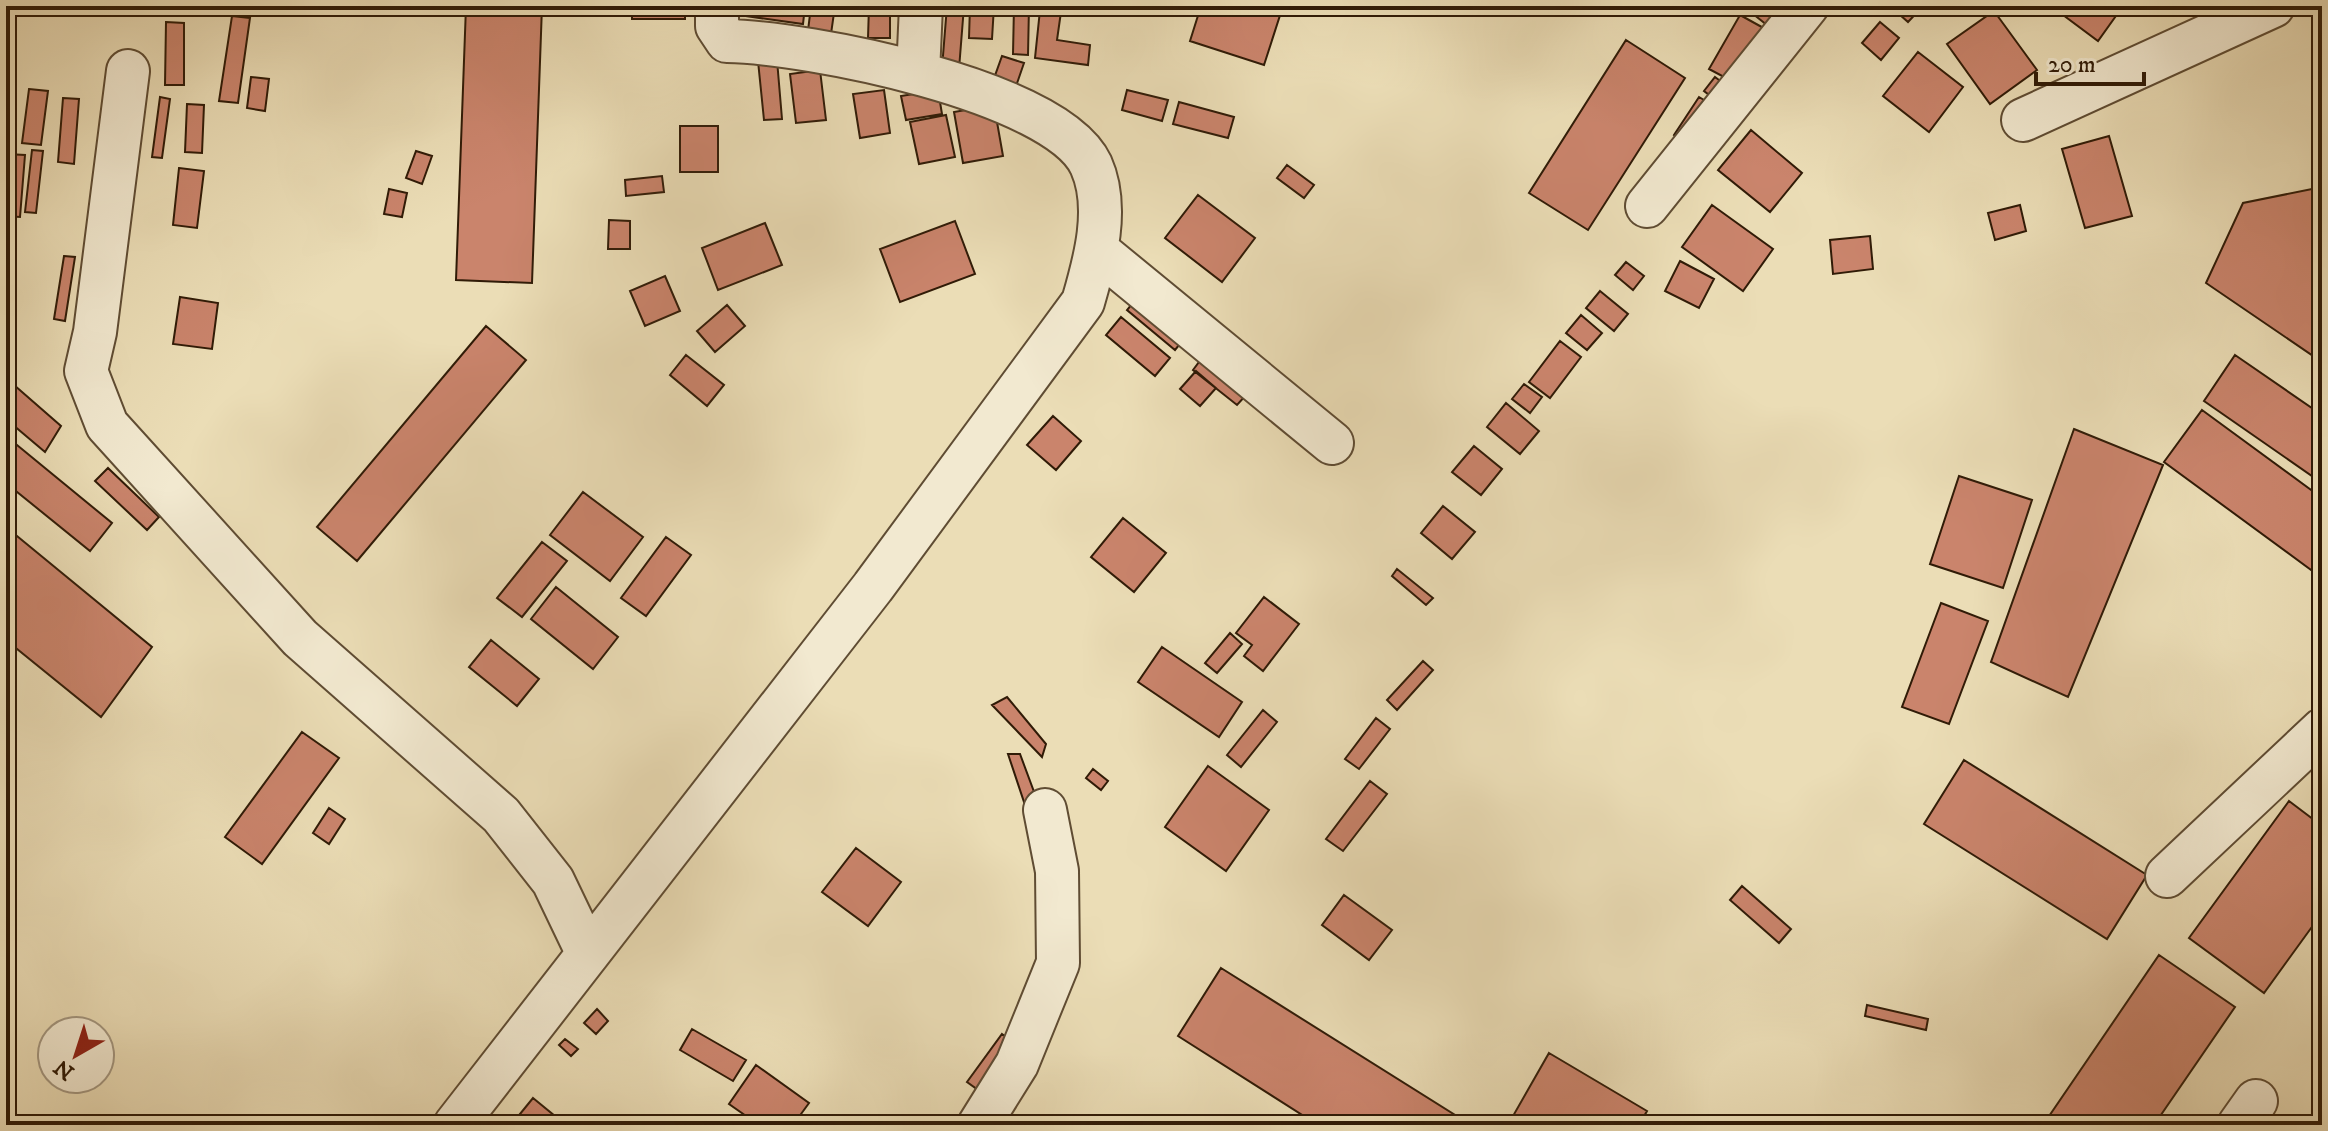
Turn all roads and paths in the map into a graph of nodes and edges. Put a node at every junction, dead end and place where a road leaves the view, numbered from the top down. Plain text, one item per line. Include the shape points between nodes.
1 (717, 6) edge
2 (921, 6) edge
3 (1807, 6) edge
4 (2273, 6) edge
5 (128, 71) dead end
6 (918, 73) junction
7 (2023, 120) dead end
8 (1647, 206) dead end
9 (1098, 251) junction
10 (1332, 443) dead end
11 (2322, 730) edge
12 (1045, 810) dead end
13 (2167, 876) dead end
14 (588, 954) junction
15 (455, 1125) edge
16 (979, 1125) edge

1 - 6 street via 717,26 727,41 756,41
2 - 6 street
3 - 8 street
4 - 7 street
5 - 14 street via 86,371 107,425 300,638 501,815 553,881
6 - 9 street via 1023,108 1079,147 1092,167 1099,204
9 - 10 street
9 - 14 street via 1083,302 873,587
11 - 13 street
12 - 16 street via 1057,871 1058,963 1017,1064
14 - 15 street

